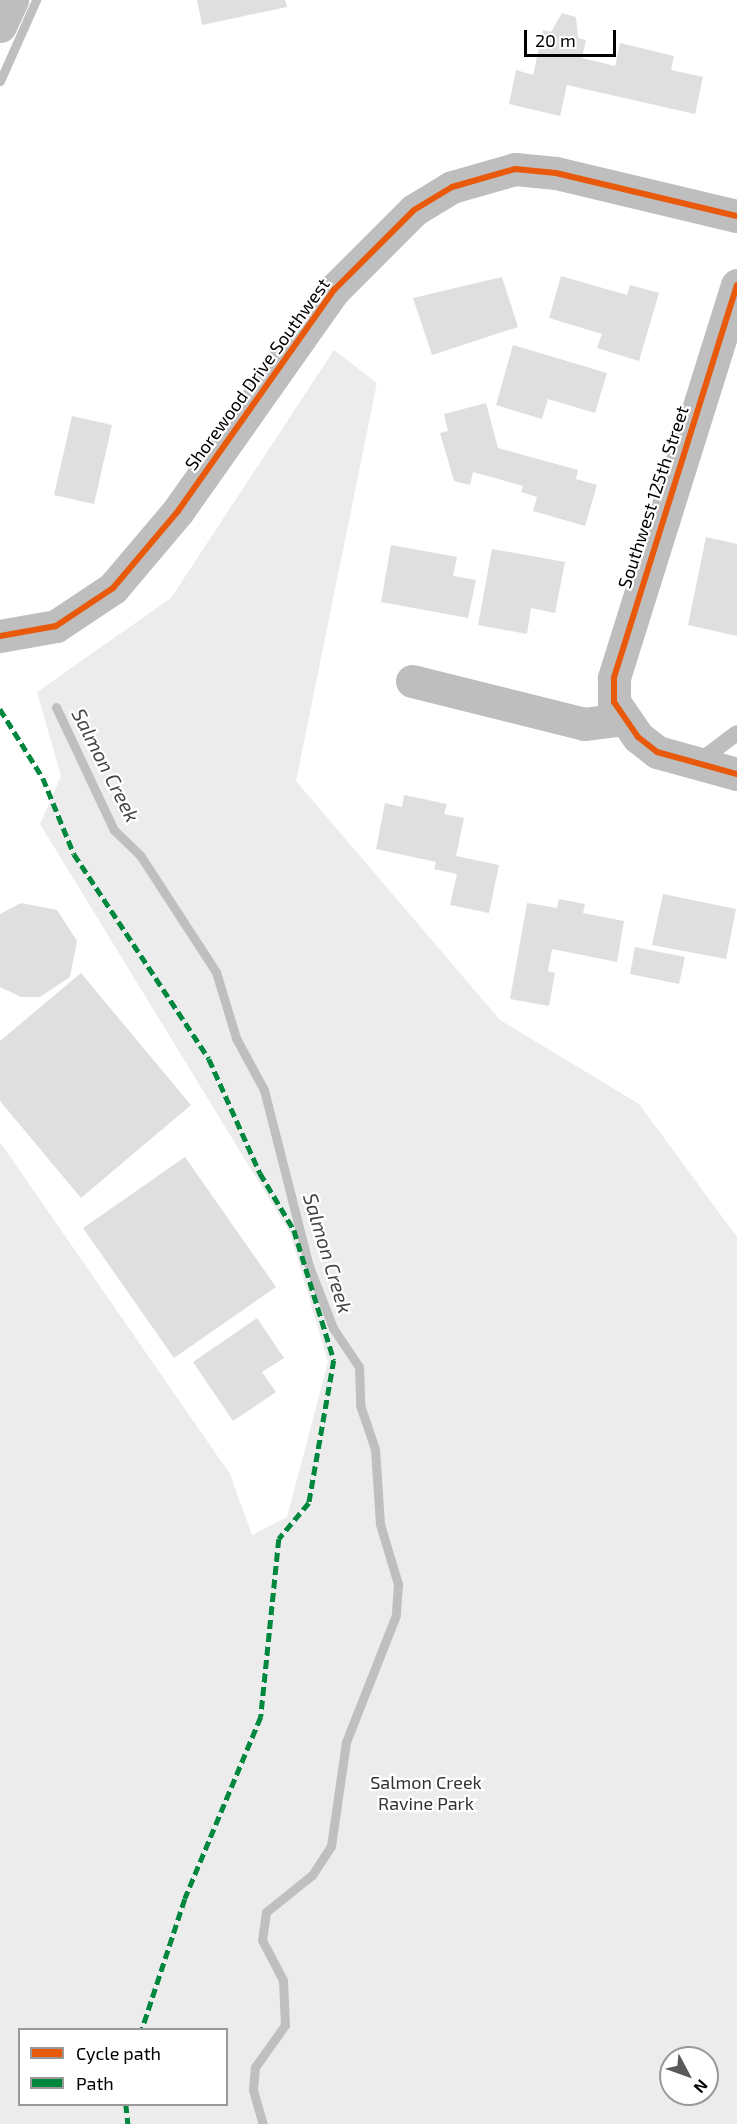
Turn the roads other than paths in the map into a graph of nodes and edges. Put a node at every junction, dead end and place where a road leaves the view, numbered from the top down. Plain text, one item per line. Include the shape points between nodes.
1 (12, 0) edge
2 (0, 26) edge
3 (737, 216) edge
4 (737, 285) edge
5 (0, 636) edge
6 (412, 681) dead end
7 (622, 719) junction
8 (737, 733) edge
9 (695, 764) junction
10 (737, 774) edge

1 - 2 street
3 - 5 street, Shorewood Drive Southwest via 556,173 515,169 452,187 414,210 334,290 178,511 113,588 56,627
4 - 7 street, Southwest 125th Street via 618,656 614,702
6 - 7 street via 584,724
7 - 9 street via 657,752
8 - 9 lane
9 - 10 street

